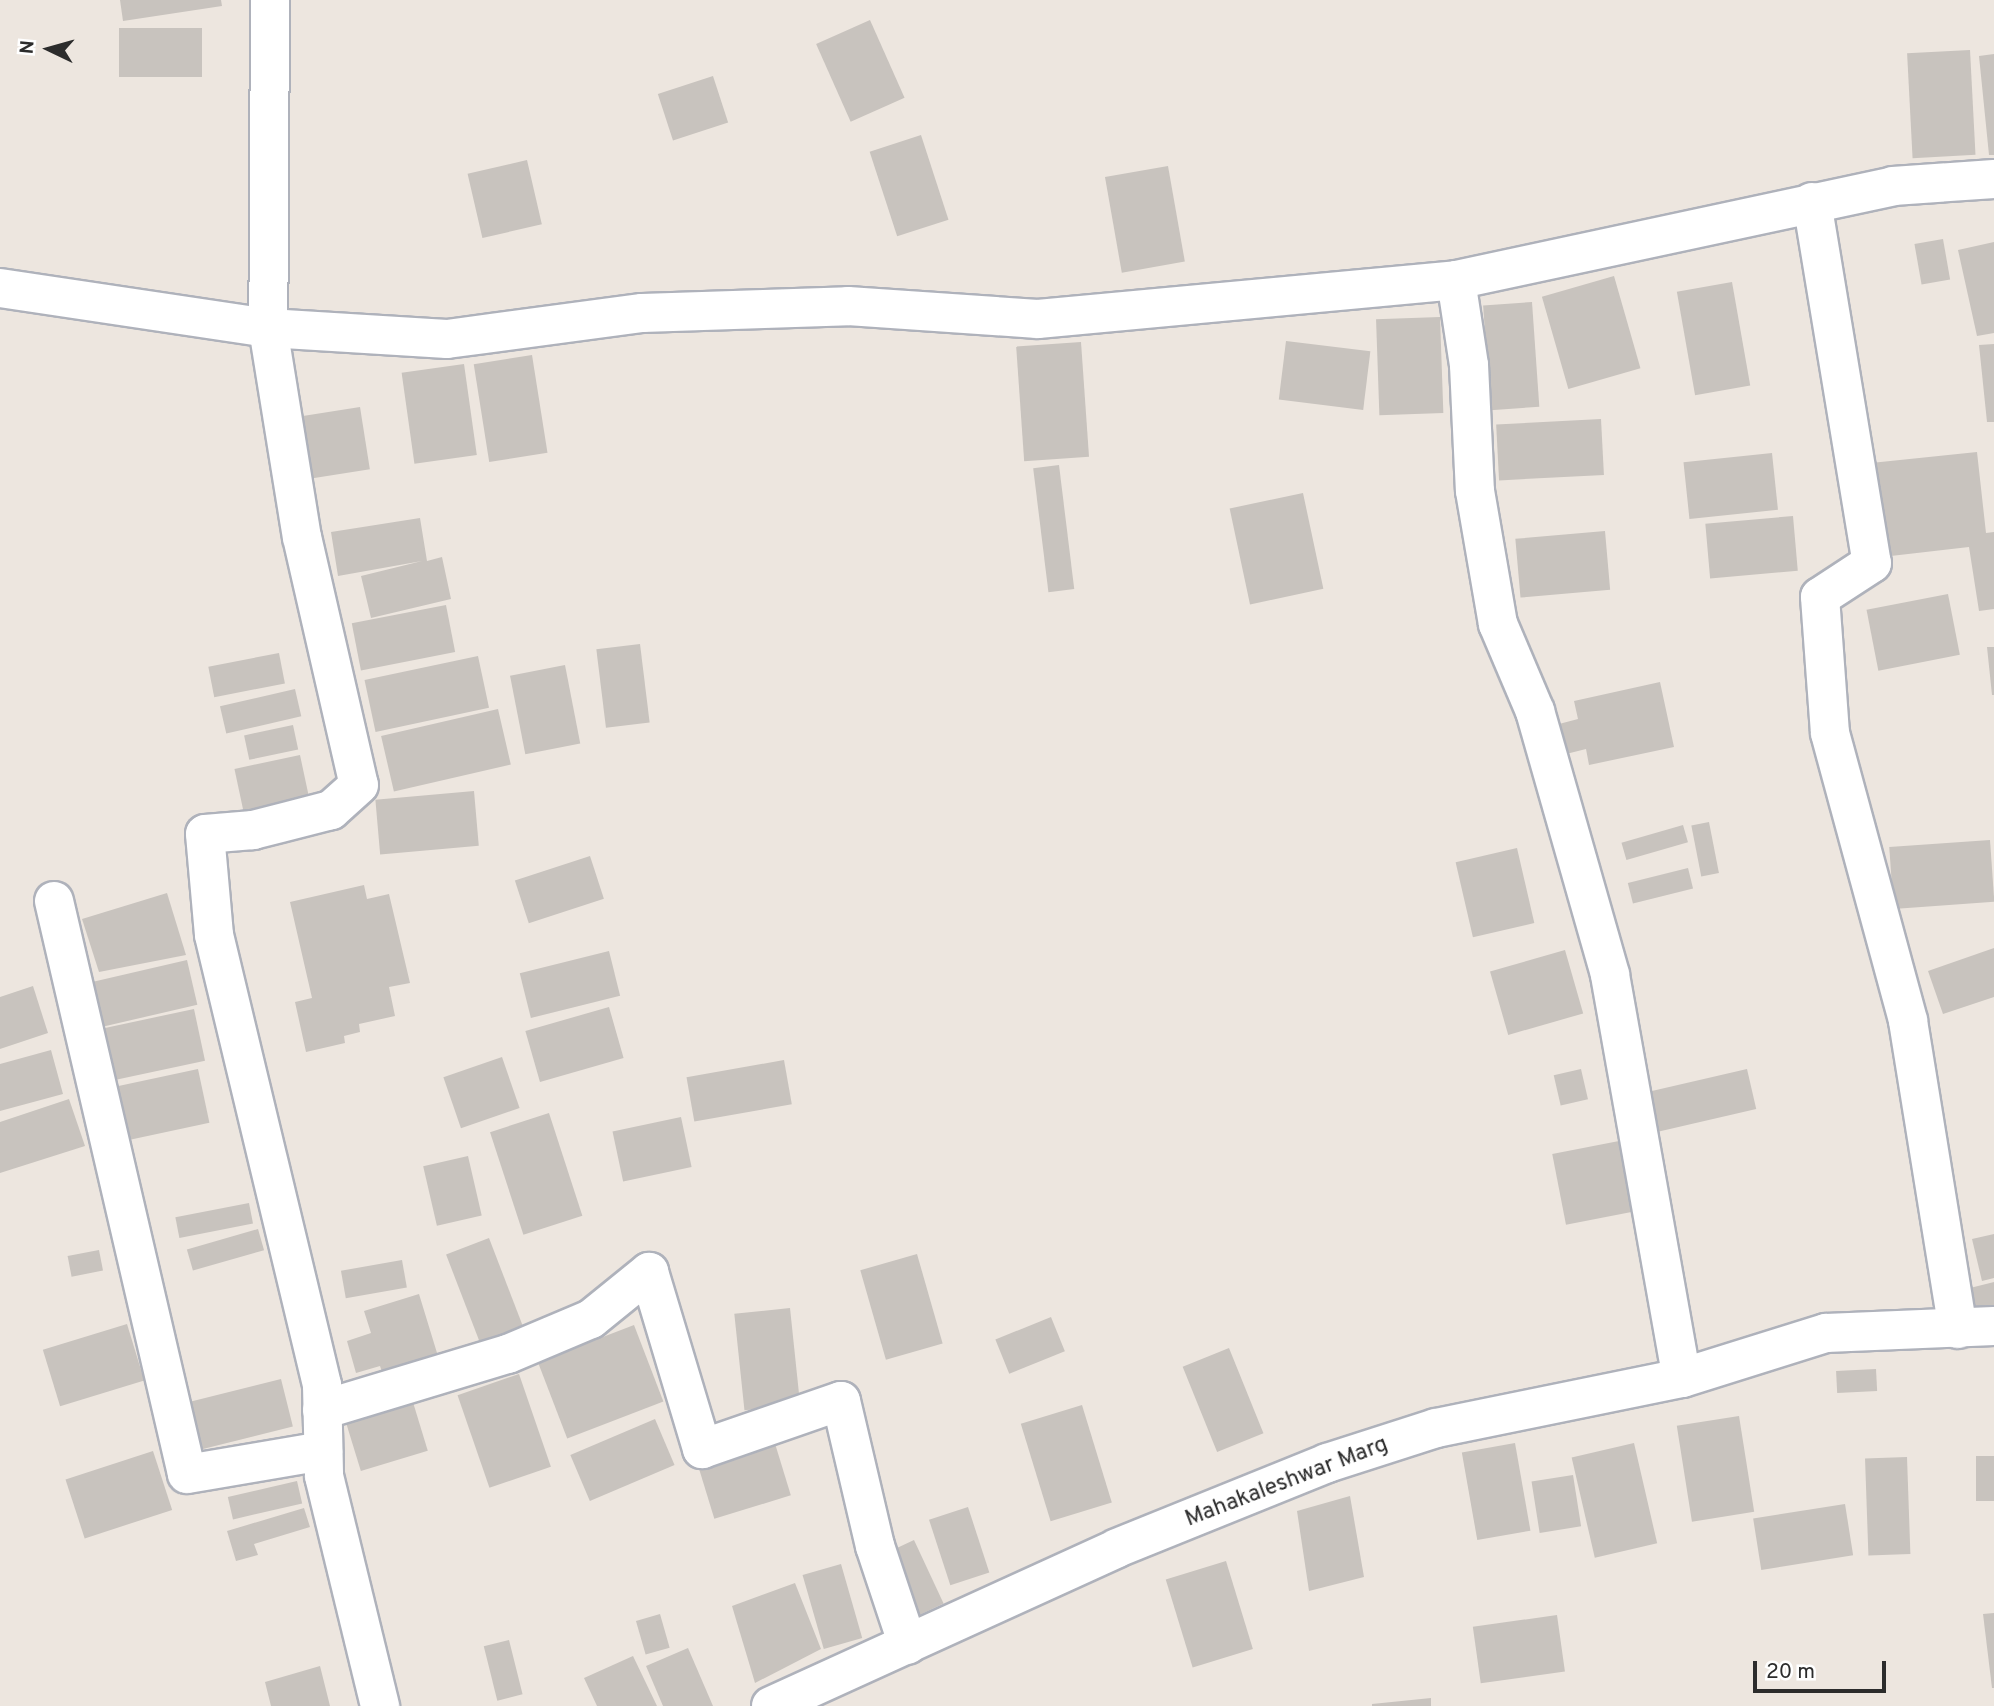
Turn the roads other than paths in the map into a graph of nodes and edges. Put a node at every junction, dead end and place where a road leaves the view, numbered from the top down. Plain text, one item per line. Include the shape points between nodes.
1 (270, 0) edge
2 (1994, 179) edge
3 (1812, 202) junction
4 (1457, 280) junction
5 (0, 288) edge
6 (268, 328) junction
7 (54, 901) dead end
8 (1976, 1327) edge
9 (1682, 1378) junction
10 (322, 1410) junction
11 (323, 1451) junction
12 (908, 1645) junction
13 (380, 1706) edge
14 (771, 1706) edge

1 - 6 street
2 - 3 street via 1893,186
3 - 4 street
3 - 8 street via 1872,563 1820,597 1830,733 1908,1021
4 - 6 street via 1038,319 848,306 642,313 447,339
4 - 9 street via 1469,365 1475,491 1498,624 1535,711 1610,975
5 - 6 street
6 - 10 street via 302,537 359,785 331,810 253,830 205,834 214,935 322,1385
7 - 11 street via 187,1474
8 - 9 street, Mahakaleshwar Marg via 1826,1333
9 - 12 street, Mahakaleshwar Marg via 1448,1425 1327,1463 1117,1548
10 - 11 street
10 - 12 street via 428,1383 509,1354 591,1319 649,1272 702,1449 841,1401 875,1546
11 - 13 street via 324,1476
12 - 14 street, Mahakaleshwar Marg

